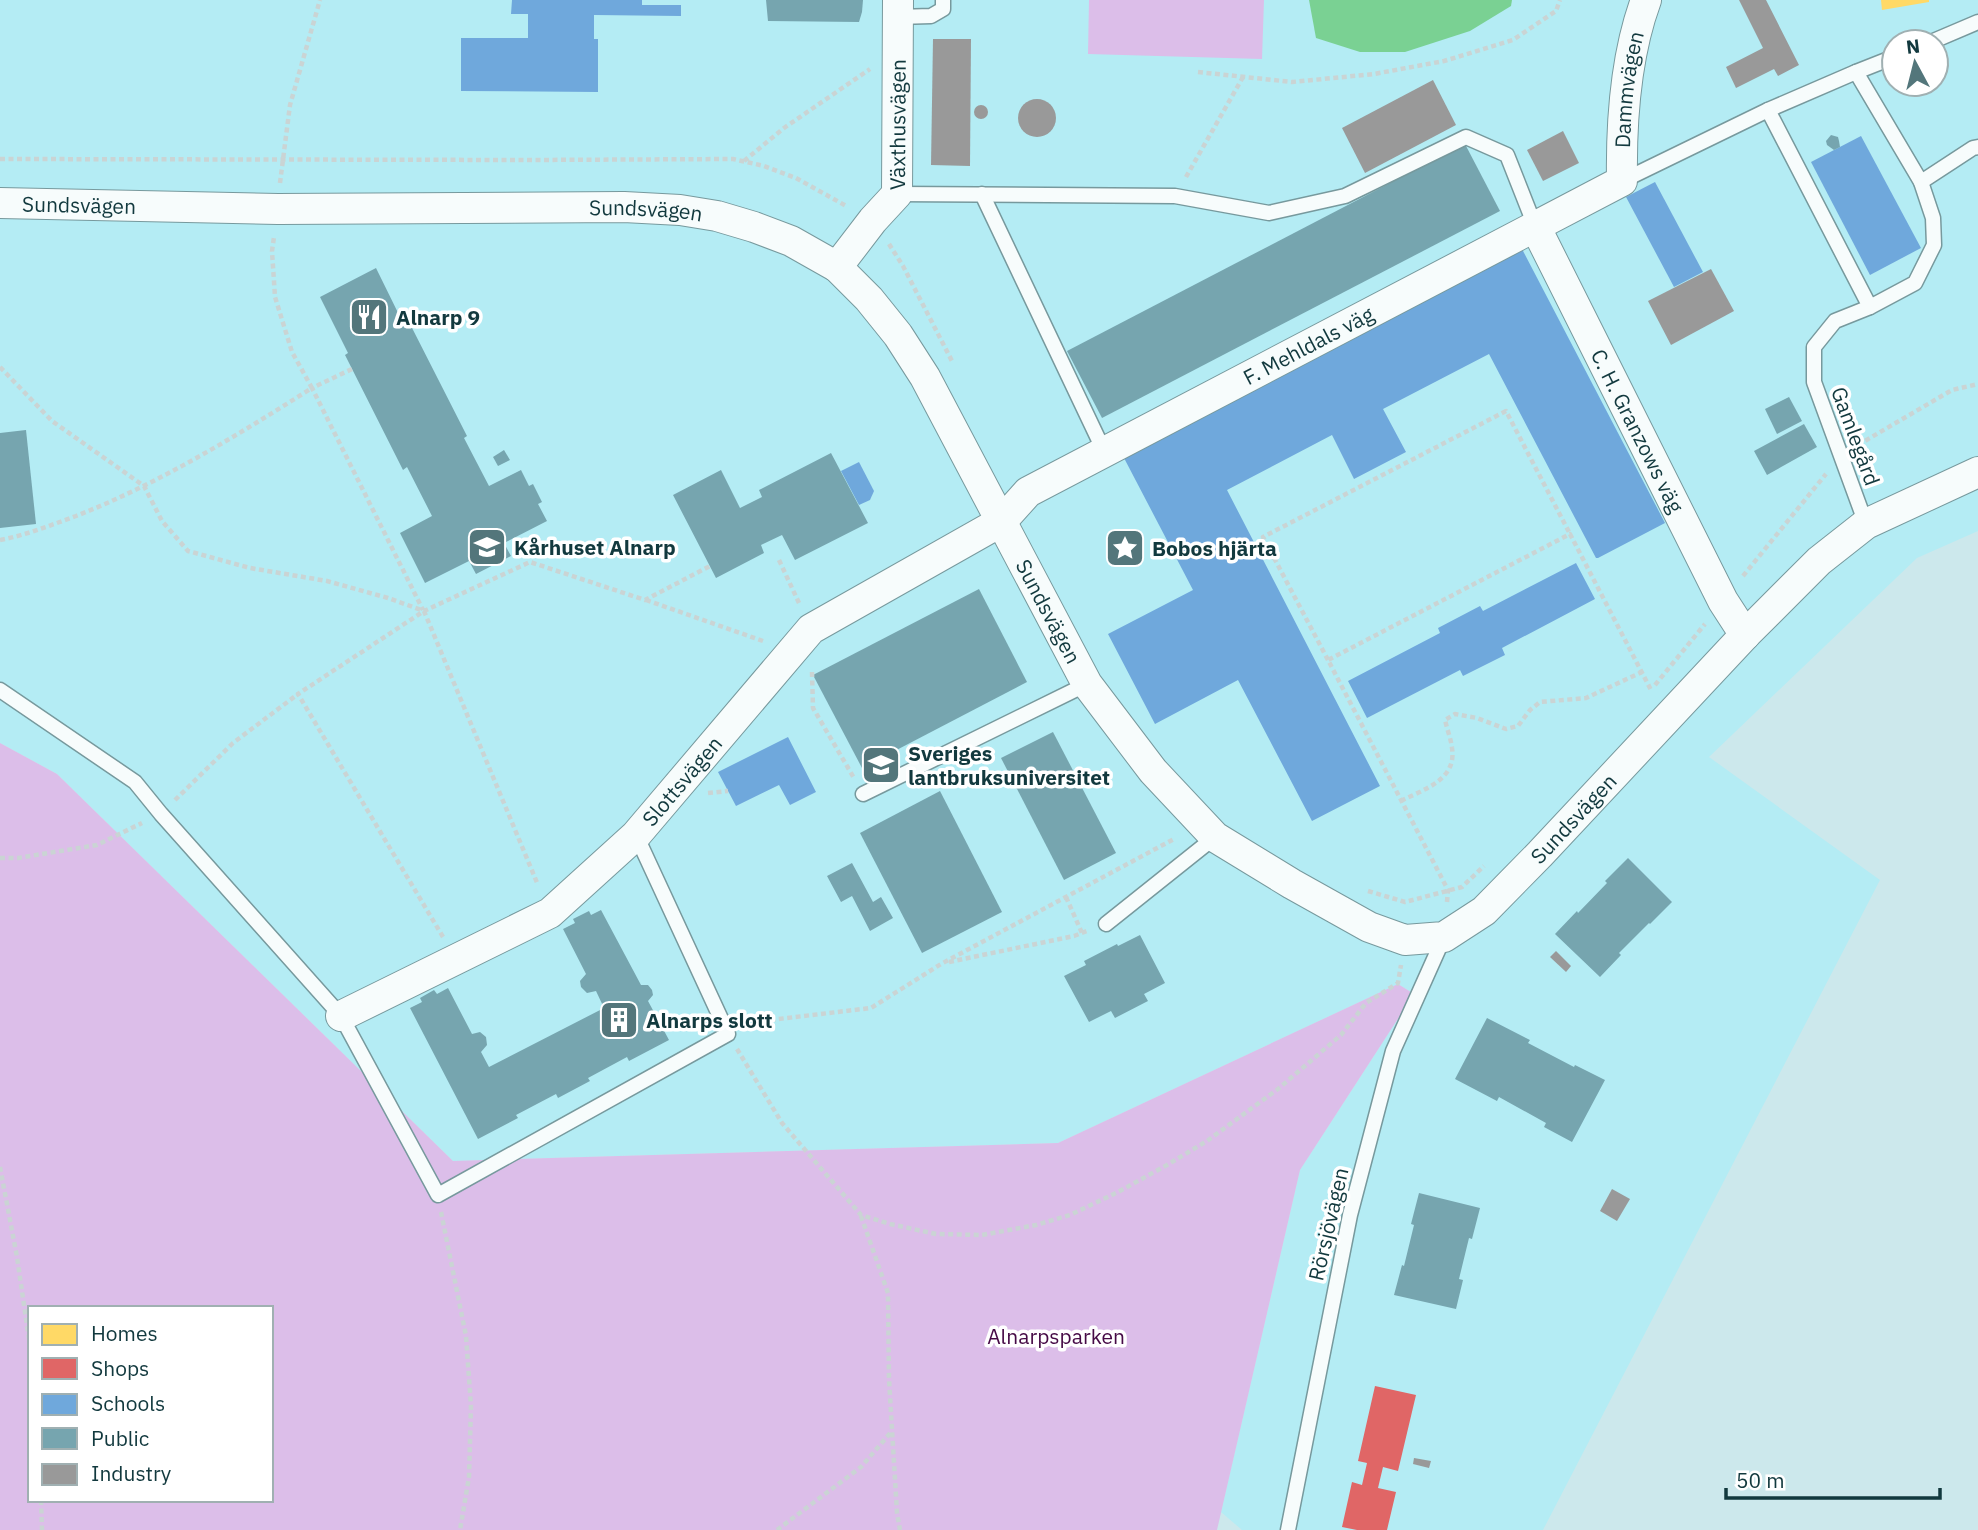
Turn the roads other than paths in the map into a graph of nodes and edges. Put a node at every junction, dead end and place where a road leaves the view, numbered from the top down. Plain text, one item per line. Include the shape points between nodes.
1 (943, 0) edge
2 (1646, 0) edge
3 (898, 9) edge
4 (1978, 22) edge
5 (1950, 34) edge
6 (1880, 63) edge
7 (1856, 72) junction
8 (1768, 110) junction
9 (1978, 146) edge
10 (1622, 181) junction
11 (1921, 182) junction
12 (897, 194) junction
13 (982, 194) junction
14 (0, 203) edge
15 (1535, 226) junction
16 (837, 267) junction
17 (1870, 307) junction
18 (1104, 451) junction
19 (1978, 472) edge
20 (1002, 521) junction
21 (1866, 524) junction
22 (1745, 635) junction
23 (1087, 684) junction
24 (0, 690) edge
25 (863, 793) road end
26 (1209, 830) junction
27 (636, 835) junction
28 (1106, 924) road end
29 (1444, 937) junction
30 (341, 1016) junction
31 (1288, 1530) edge

1 - 3 lane via 943,9 931,16
2 - 10 street, Dammvägen via 1637,24 1623,110
3 - 12 street, Växthusvägen
4 - 5 lane
6 - 7 lane
7 - 8 lane
7 - 11 lane, Gamlegård
8 - 10 lane
8 - 17 lane
9 - 11 lane
10 - 15 street, F. Mehldals väg
11 - 17 lane, Gamlegård via 1933,218 1934,245 1915,283
12 - 13 lane
12 - 16 street, Växthusvägen
13 - 15 lane via 1175,196 1269,213 1345,196 1466,137 1507,155
13 - 18 lane
14 - 16 street, Sundsvägen via 680,210 754,227
15 - 18 street, F. Mehldals väg
15 - 22 street, C. H. Granzows väg via 1723,601
16 - 20 street, Sundsvägen via 905,346
17 - 21 lane, Gamlegård via 1835,321 1814,347 1814,382
18 - 20 street, F. Mehldals väg via 1028,492
19 - 21 street, Sundsvägen
20 - 23 street, Sundsvägen
20 - 27 street, Slottsvägen via 811,629
21 - 22 street, Sundsvägen via 1819,561
22 - 29 street, Sundsvägen via 1493,902
23 - 25 lane
23 - 26 street, Sundsvägen via 1153,771
24 - 30 lane via 135,782
26 - 28 lane
26 - 29 street, Sundsvägen via 1369,927 1405,940
27 - 30 street, Slottsvägen via 550,913
27 - 30 lane via 725,1029 438,1195
29 - 31 lane, Rörsjövägen via 1392,1051 1350,1215

